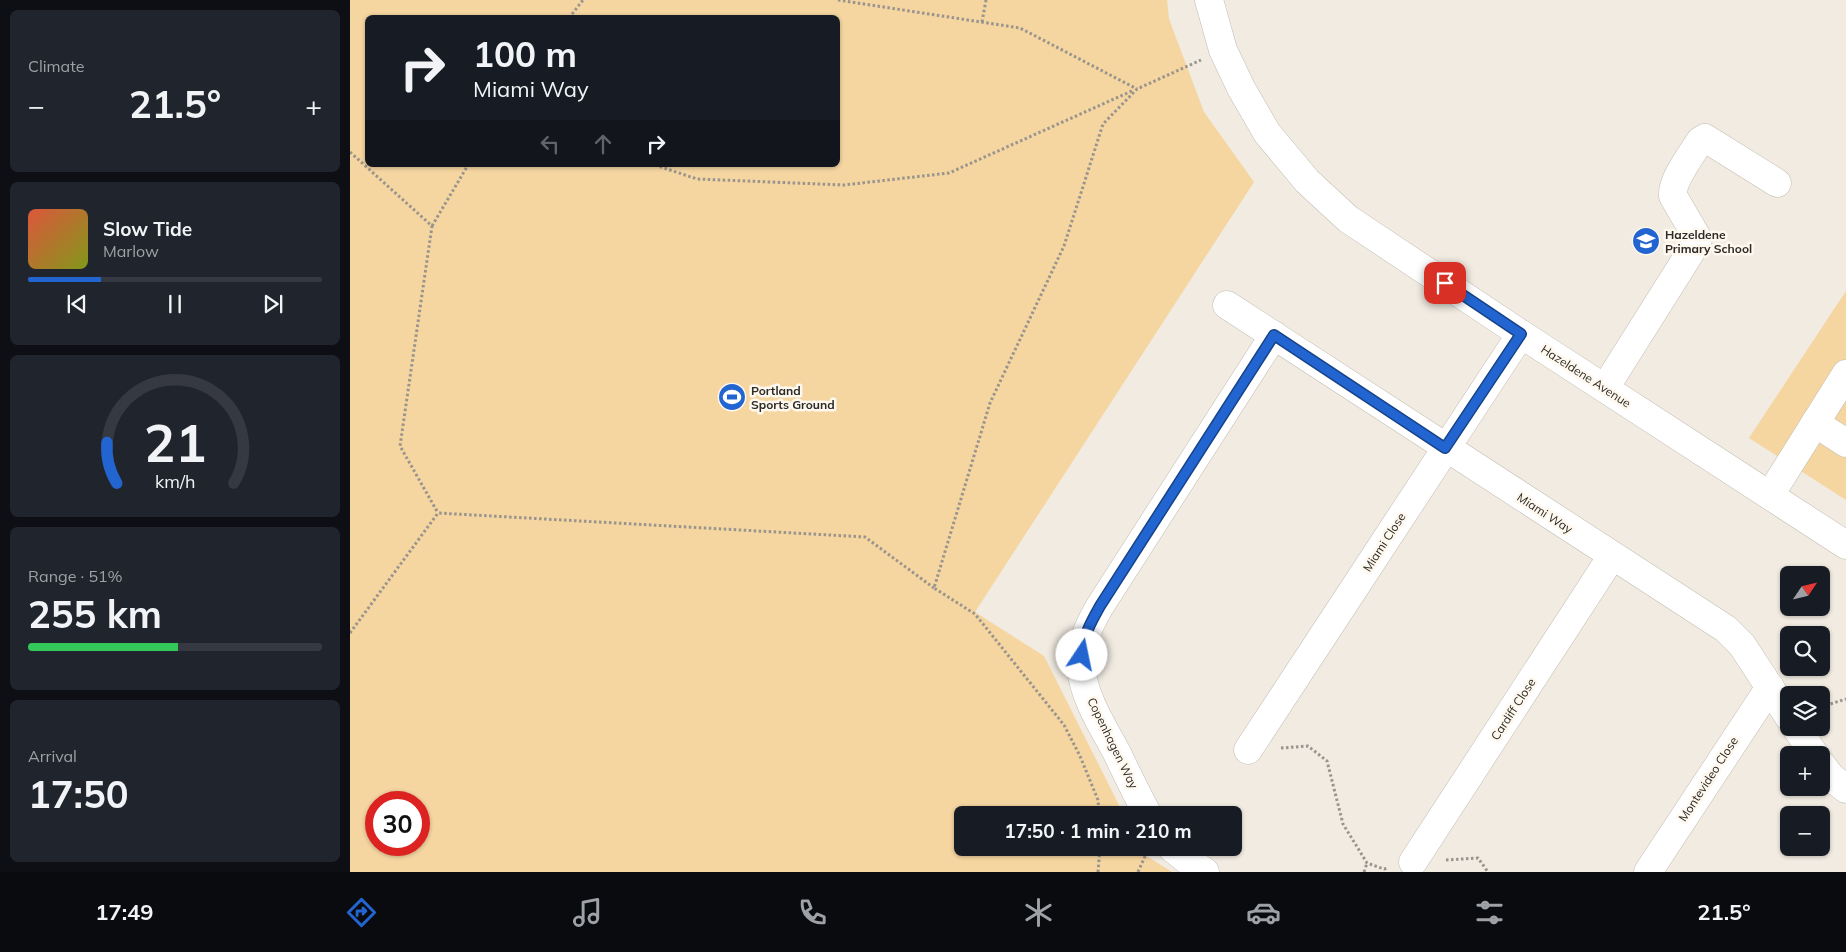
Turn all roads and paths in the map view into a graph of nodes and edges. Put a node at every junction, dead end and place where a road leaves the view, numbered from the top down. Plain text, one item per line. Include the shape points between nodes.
1 (583, 0) edge
2 (838, 0) edge
3 (986, 0) edge
4 (1209, 0) edge
5 (571, 15) edge
6 (982, 22) junction
7 (1224, 50) junction
8 (1137, 89) junction
9 (350, 152) edge
10 (365, 166) edge
11 (367, 167) edge
12 (467, 167) edge
13 (661, 167) edge
14 (1776, 183) dead end
15 (432, 226) junction
16 (1227, 305) dead end
17 (1521, 334) junction
18 (1274, 335) junction
19 (1846, 374) edge
20 (1605, 388) junction
21 (1815, 423) junction
22 (1846, 443) edge
23 (1445, 448) junction
24 (1770, 495) junction
25 (438, 512) junction
26 (1846, 545) edge
27 (1612, 556) junction
28 (934, 588) junction
29 (350, 633) edge
30 (1770, 687) junction
31 (1846, 699) edge
32 (1780, 703) edge
33 (1830, 704) edge
34 (1248, 750) joint
35 (1830, 775) edge
36 (1846, 789) edge
37 (1098, 806) edge
38 (1144, 806) edge
39 (1099, 856) edge
40 (1145, 856) edge
41 (1177, 856) edge
42 (1413, 862) junction
43 (1367, 863) junction
44 (1098, 872) edge
45 (1138, 872) edge
46 (1205, 872) edge
47 (1364, 872) edge
48 (1488, 872) edge
49 (1648, 872) edge

1 - 5 path
2 - 6 path
3 - 6 path
4 - 7 street, Hazeldene Avenue
6 - 8 path via 1020,28
7 - 8 path
7 - 17 street, Hazeldene Avenue via 1241,88 1267,132 1307,181 1348,219
8 - 13 path via 949,173 844,185 698,179
8 - 28 path via 1103,124 1064,246 990,402
9 - 10 path
11 - 15 path
12 - 15 path
14 - 20 street via 1705,138 1700,141 1673,190 1697,242
15 - 25 path via 400,446
16 - 18 street, Miami Way
17 - 20 street, Hazeldene Avenue
17 - 23 street, Miami Close
18 - 23 street, Miami Way
18 - 38 street, Copenhagen Way via 1100,606 1083,644 1081,667 1085,686
19 - 21 street
20 - 24 street, Hazeldene Avenue
21 - 22 street
21 - 24 street
23 - 27 street, Miami Way
23 - 34 street, Miami Close
24 - 26 street, Hazeldene Avenue
25 - 28 path via 865,537
25 - 29 path
27 - 30 street, Miami Way via 1726,629 1742,645
27 - 42 street, Cardiff Close
28 - 37 path via 975,614 1064,725 1080,756
30 - 32 street, Miami Way
30 - 49 street, Montevideo Close
31 - 33 path
34 - 43 path via 1308,746 1327,761 1343,824
35 - 36 street
39 - 44 path
40 - 45 path
41 - 46 street
42 - 43 path via 1384,869
42 - 48 path via 1478,858
43 - 47 path

